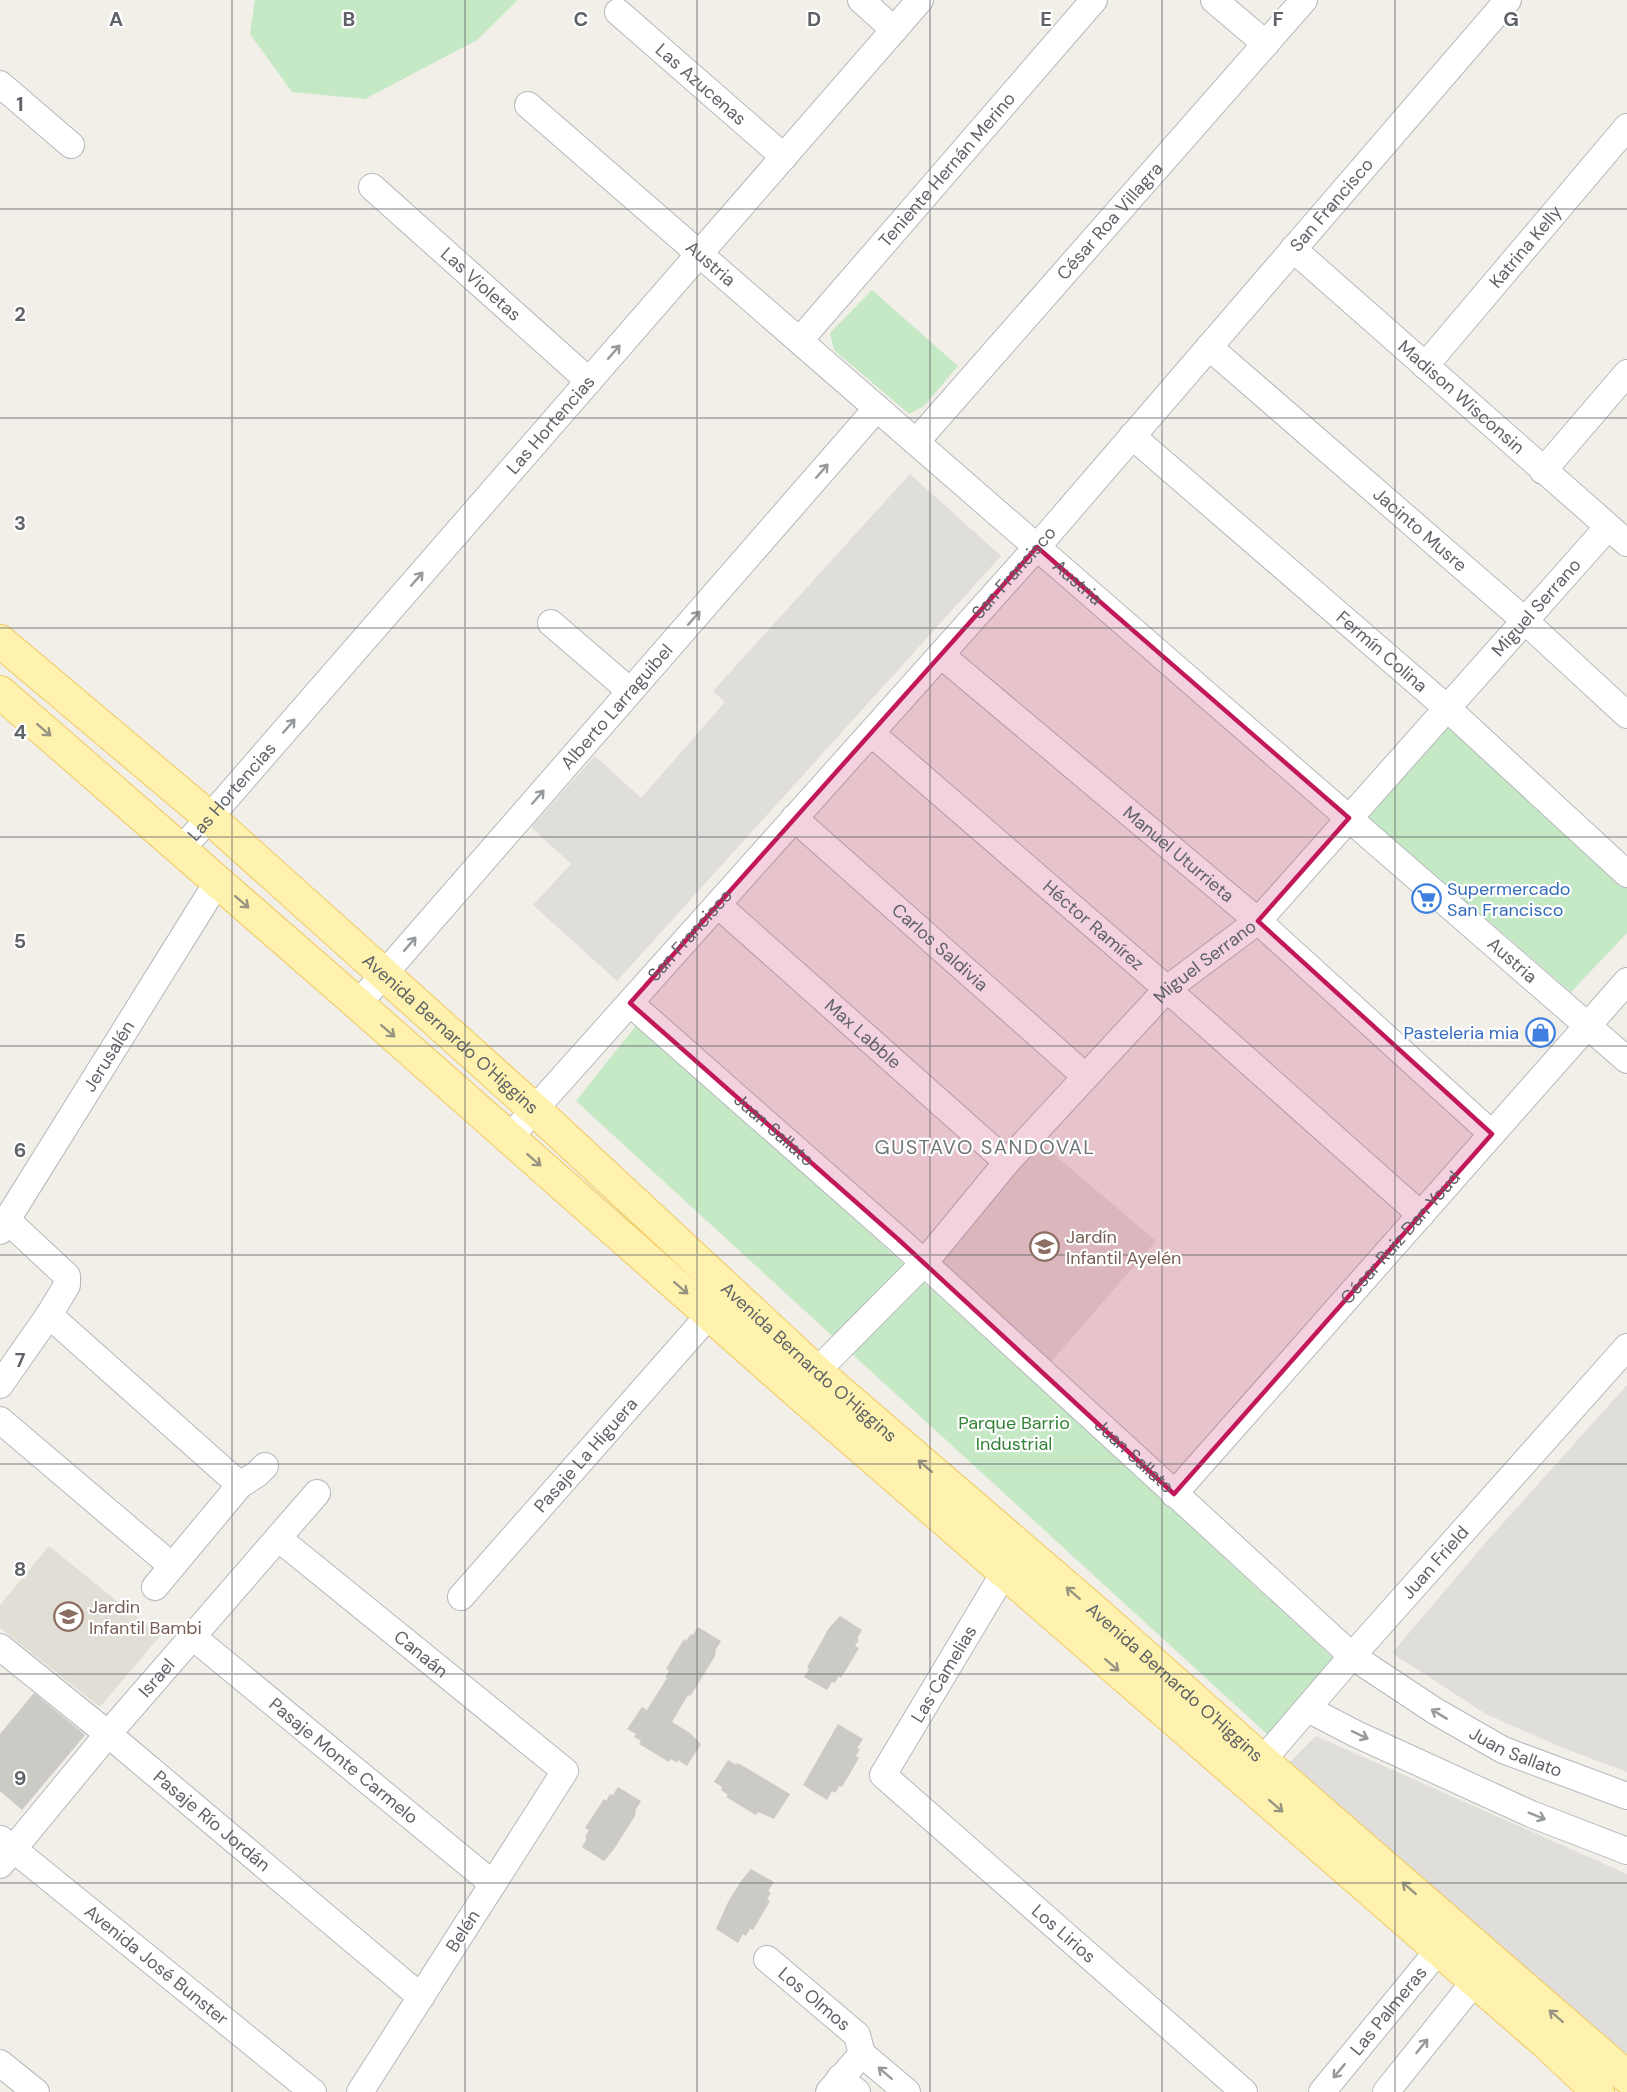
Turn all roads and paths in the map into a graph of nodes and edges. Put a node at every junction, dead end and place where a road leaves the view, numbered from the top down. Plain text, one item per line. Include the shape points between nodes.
1 (861, 0) edge
2 (920, 0) edge
3 (1094, 0) edge
4 (1215, 0) edge
5 (1304, 0) edge
6 (1508, 0) edge
7 (618, 12) dead end
8 (894, 30) junction
9 (1266, 44) junction
10 (0, 84) edge
11 (528, 105) dead end
12 (1627, 127) edge
13 (71, 145) dead end
14 (784, 157) junction
15 (372, 187) dead end
16 (1293, 249) junction
17 (700, 254) junction
18 (800, 340) junction
19 (1209, 348) junction
20 (1425, 366) junction
21 (1627, 373) edge
22 (589, 381) junction
23 (878, 408) junction
24 (1132, 436) junction
25 (916, 442) junction
26 (1543, 471) junction
27 (1618, 535) edge
28 (1037, 547) junction
29 (1524, 620) junction
30 (551, 623) dead end
31 (0, 641) edge
32 (941, 655) junction
33 (630, 691) junction
34 (0, 692) edge
35 (1447, 708) junction
36 (1627, 715) edge
37 (871, 733) junction
38 (210, 818) junction
39 (794, 818) junction
40 (1349, 818) junction
41 (182, 849) junction
42 (1627, 874) edge
43 (218, 881) junction
44 (718, 904) junction
45 (1258, 921) junction
46 (383, 974) junction
47 (1627, 981) edge
48 (1167, 989) junction
49 (630, 1003) junction
50 (358, 1004) junction
51 (1588, 1026) junction
52 (1627, 1060) edge
53 (1084, 1076) junction
54 (534, 1110) junction
55 (1492, 1134) junction
56 (510, 1138) junction
57 (1007, 1162) junction
58 (1421, 1215) junction
59 (4, 1226) edge
60 (924, 1263) junction
61 (710, 1314) junction
62 (49, 1315) junction
63 (1627, 1347) edge
64 (806, 1382) junction
65 (0, 1385) edge
66 (0, 1420) edge
67 (265, 1466) dead end
68 (240, 1485) junction
69 (317, 1493) dead end
70 (1174, 1494) junction
71 (278, 1538) junction
72 (172, 1566) junction
73 (1004, 1573) junction
74 (155, 1587) dead end
75 (462, 1597) dead end
76 (193, 1637) junction
77 (0, 1647) edge
78 (1352, 1656) junction
79 (1308, 1708) junction
80 (108, 1734) junction
81 (565, 1770) joint
82 (1254, 1770) junction
83 (883, 1775) joint
84 (1627, 1796) edge
85 (4, 1851) edge
86 (1627, 1851) edge
87 (493, 1884) junction
88 (1448, 1939) junction
89 (766, 1959) dead end
90 (1483, 1970) junction
91 (421, 1997) junction
92 (1546, 2043) junction
93 (862, 2054) junction
94 (0, 2063) edge
95 (1627, 2077) edge
96 (842, 2087) edge
97 (36, 2092) edge
98 (313, 2092) edge
99 (360, 2092) edge
100 (907, 2092) edge
101 (1244, 2092) edge
102 (1322, 2092) edge
103 (1386, 2092) edge
104 (1574, 2092) edge
105 (1598, 2092) edge

1 - 8 street
2 - 8 street, Las Hortencias
3 - 18 street, Teniente Hernán Merino
4 - 9 street
5 - 9 street, César Roa Villagra
6 - 16 street, San Francisco
7 - 14 street, Las Azucenas
8 - 14 street, Las Hortencias
9 - 25 street, César Roa Villagra
10 - 13 street
11 - 17 street, Austria
12 - 20 street, Katrina Kelly
14 - 17 street, Las Hortencias
15 - 22 street, Las Violetas
16 - 19 street, San Francisco
16 - 20 street, Madison Wisconsin
17 - 18 street, Austria
22 -> 17 street, Las Hortencias
18 - 23 street, Austria
19 - 24 street, San Francisco
19 - 29 street, Jacinto Musre
20 - 26 street, Madison Wisconsin
21 - 26 street
38 -> 22 street, Las Hortencias
23 - 25 street, Austria
33 -> 23 street, Alberto Larraguibel
24 - 28 street, San Francisco
24 - 35 street, Fermín Colina
25 - 28 street, Austria
26 - 27 street, Madison Wisconsin
27 - 29 street, Miguel Serrano
28 - 32 street, San Francisco
28 - 40 street, Austria
29 - 35 street, Miguel Serrano
29 - 36 street, Jacinto Musre
30 - 33 street
31 - 38 main road, Avenida Bernardo O'Higgins
32 - 37 street, San Francisco
32 - 45 street, Manuel Uturrieta
46 -> 33 street, Alberto Larraguibel
34 -> 41 main road, Avenida Bernardo O'Higgins
35 - 40 street, Miguel Serrano
35 - 42 street, Fermín Colina
37 - 39 street, San Francisco
37 - 48 street, Héctor Ramírez
38 - 41 street, Las Hortencias
38 - 46 main road, Avenida Bernardo O'Higgins
39 - 44 street, San Francisco
39 - 53 street, Carlos Saldivia
40 - 45 street, Miguel Serrano
40 - 51 street, Austria
41 - 43 main road, Avenida Bernardo O'Higgins
43 -> 50 main road, Avenida Bernardo O'Higgins
43 - 59 street, Jerusalén
44 - 49 street, San Francisco
44 - 57 street, Max Labble
45 - 48 street, Miguel Serrano
45 - 55 street, Manuel Uturrieta
46 - 50 street, Alberto Larraguibel
46 - 54 main road, Avenida Bernardo O'Higgins
47 - 51 street, César Ruiz Dan Youd
48 - 53 street, Miguel Serrano
48 - 58 street, Héctor Ramírez
49 - 54 street, San Francisco
49 - 60 street, Juan Sallato
50 -> 56 main road, Avenida Bernardo O'Higgins
51 - 52 street, Austria
51 - 55 street, César Ruiz Dan Youd
53 - 57 street, Miguel Serrano
54 - 56 street, San Francisco
54 - 64 main road, Avenida Bernardo O'Higgins
55 - 58 street, César Ruiz Dan Youd
56 -> 61 main road, Avenida Bernardo O'Higgins
57 - 60 street, Miguel Serrano
58 - 70 street, César Ruiz Dan Youd
59 - 62 street via 68,1276 67,1285
60 - 64 street, Miguel Serrano
60 - 70 street, Juan Sallato
61 - 64 main road, Avenida Bernardo O'Higgins
61 - 75 street, Pasaje La Higuera
62 - 65 street
62 - 68 street
63 - 78 street, Juan Frield
64 - 73 main road, Avenida Bernardo O'Higgins
82 -> 64 main road, Avenida Bernardo O'Higgins via 1090,1607
66 - 72 street
67 - 68 street
68 - 72 street
69 - 71 street, Israel
70 - 78 street, Juan Sallato
71 - 76 street, Israel
71 - 81 street, Canaán
72 - 74 street
73 -> 82 main road, Avenida Bernardo O'Higgins
73 - 83 street, Las Camelias
76 - 80 street, Israel
76 - 87 street, Pasaje Monte Carmelo
77 - 80 street, Pasaje Río Jordán
78 - 79 street, Juan Frield
84 -> 78 street, Juan Sallato via 1503,1750
79 - 82 street, Juan Frield
79 -> 86 street via 1531,1814
80 - 85 street, Israel
80 - 91 street, Pasaje Río Jordán
81 - 87 street, Belén
82 - 88 main road, Avenida Bernardo O'Higgins
83 - 101 street, Los Lirios
85 - 98 street, Avenida José Bunster
87 - 91 street, Belén
88 - 90 main road, Avenida Bernardo O'Higgins
88 -> 102 street, Las Palmeras
89 - 93 street, Los Olmos via 857,2035
90 - 92 main road, Avenida Bernardo O'Higgins
95 -> 90 main road, Avenida Bernardo O'Higgins
103 -> 90 street
91 - 99 street, Belén
92 - 104 street
92 - 105 main road, Avenida Bernardo O'Higgins
93 - 96 street
100 -> 93 street, Los Olmos
94 - 97 street

